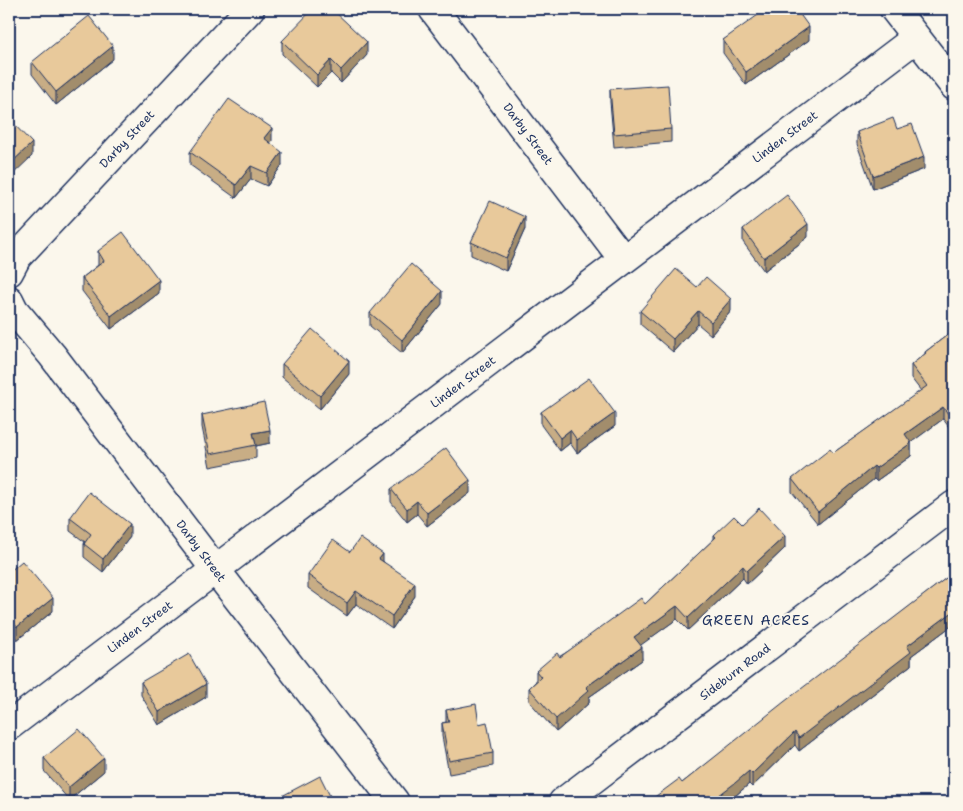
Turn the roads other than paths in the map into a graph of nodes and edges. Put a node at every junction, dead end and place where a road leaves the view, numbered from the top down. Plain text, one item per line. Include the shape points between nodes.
1 (250, 9) edge
2 (433, 9) edge
3 (894, 9) edge
4 (916, 38) junction
5 (954, 86) edge
6 (623, 259) junction
7 (9, 272) edge
8 (9, 300) edge
9 (954, 504) edge
10 (215, 569) junction
11 (9, 726) edge
12 (395, 802) edge
13 (563, 802) edge

1 - 7 street, Darby Street via 17,257
2 - 6 street, Darby Street
3 - 4 street
4 - 5 street
4 - 6 street, Linden Street
6 - 10 street, Linden Street
8 - 10 street, Darby Street
9 - 13 street, Sideburn Road
10 - 11 street, Linden Street
10 - 12 street, Darby Street

